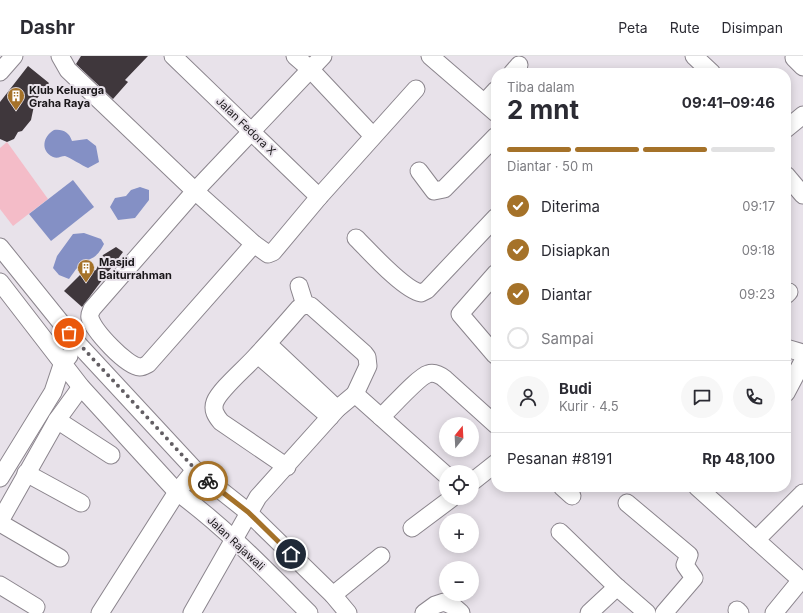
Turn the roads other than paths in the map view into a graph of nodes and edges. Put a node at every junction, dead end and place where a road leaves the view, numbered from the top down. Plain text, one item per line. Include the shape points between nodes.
1 (14, 56) edge
2 (60, 56) edge
3 (173, 56) edge
4 (323, 56) edge
5 (430, 56) edge
6 (694, 56) edge
7 (300, 60) edge
8 (707, 68) edge
9 (0, 72) edge
10 (416, 89) dead end
11 (491, 101) edge
12 (803, 115) edge
13 (791, 125) edge
14 (250, 131) junction
15 (373, 136) junction
16 (491, 141) edge
17 (419, 171) dead end
18 (791, 181) edge
19 (195, 191) junction
20 (803, 195) edge
21 (319, 197) junction
22 (491, 222) edge
23 (356, 238) dead end
24 (254, 244) junction
25 (0, 248) edge
26 (491, 278) edge
27 (0, 282) edge
28 (299, 286) dead end
29 (305, 305) junction
30 (79, 345) junction
31 (791, 349) edge
32 (263, 350) junction
33 (491, 350) edge
34 (803, 353) edge
35 (803, 361) edge
36 (63, 362) junction
37 (791, 384) edge
38 (81, 387) junction
39 (355, 394) junction
40 (334, 413) junction
41 (381, 417) junction
42 (58, 420) junction
43 (491, 420) edge
44 (111, 455) dead end
45 (287, 467) junction
46 (491, 467) edge
47 (439, 469) edge
48 (196, 470) junction
49 (26, 472) junction
50 (479, 476) edge
51 (0, 478) edge
52 (177, 492) junction
53 (708, 492) edge
54 (803, 493) edge
55 (81, 503) dead end
56 (627, 503) dead end
57 (443, 505) edge
58 (248, 512) junction
59 (0, 522) edge
60 (412, 528) dead end
61 (560, 532) dead end
62 (235, 540) junction
63 (756, 540) junction
64 (381, 556) dead end
65 (60, 558) dead end
66 (802, 581) edge
67 (0, 585) edge
68 (617, 587) junction
69 (333, 595) junction
70 (36, 607) dead end
71 (194, 612) edge
72 (100, 613) edge
73 (309, 613) edge
74 (348, 613) edge
75 (424, 613) edge
76 (460, 613) edge
77 (589, 613) edge
78 (647, 613) edge
79 (664, 613) edge
80 (774, 613) edge

1 - 9 street
2 - 19 street via 68,70
3 - 14 street, Jalan Fedora X
4 - 7 street
5 - 11 street
6 - 8 street
7 - 14 street
7 - 15 street
10 - 15 street
12 - 13 street
14 - 19 street
14 - 21 street, Jalan Fedora X
15 - 21 street
16 - 17 street via 444,189 434,191
18 - 20 street
19 - 24 street
19 - 24 street via 92,309 92,323 108,344 132,365 141,367 148,364
21 - 24 street via 273,252 268,254
22 - 23 street via 421,294 406,285
25 - 30 street
26 - 33 street via 460,314
27 - 36 street, Jalan Rajawali
28 - 29 street
29 - 32 street via 299,308
29 - 39 street via 311,306 367,357 368,366
30 - 36 street
30 - 48 street
31 - 34 street
32 - 40 street
32 - 45 street via 221,393 215,402 214,410 221,422
35 - 37 street
36 - 38 street, Jalan Rajawali
36 - 51 street via 53,392
38 - 42 street
38 - 52 street, Jalan Rajawali
39 - 40 street
39 - 41 street
40 - 45 street
41 - 43 street via 423,377 432,373 439,374
41 - 47 street
42 - 44 street
42 - 49 street
45 - 58 street via 258,497
46 - 50 street
48 - 52 street
48 - 58 street
49 - 55 street
49 - 59 street
52 - 62 street, Jalan Rajawali
52 - 72 street
53 - 63 street
54 - 63 street
56 - 79 street via 689,555 685,565 694,578
57 - 60 street
58 - 62 street
58 - 69 street
59 - 65 street
61 - 68 street
62 - 71 street
62 - 73 street, Jalan Rajawali
63 - 66 street
64 - 69 street
66 - 80 street
67 - 70 street
68 - 77 street
68 - 78 street
69 - 74 street
75 - 76 street via 444,602

